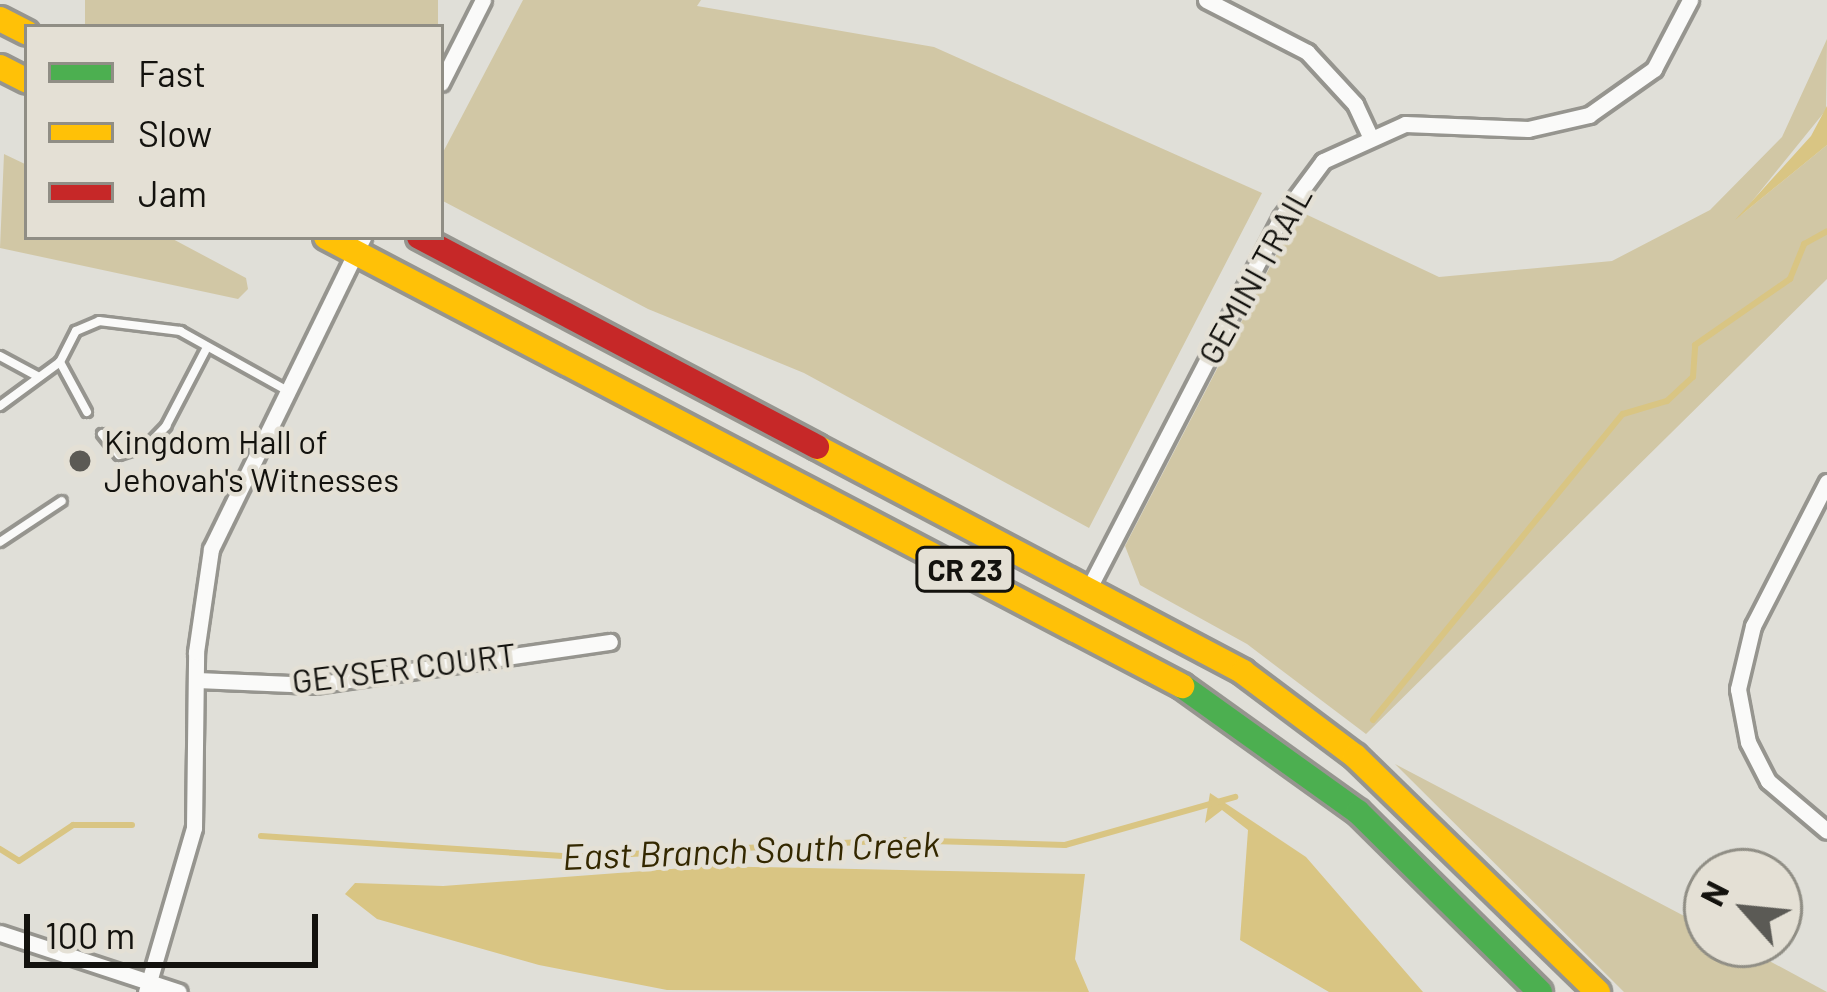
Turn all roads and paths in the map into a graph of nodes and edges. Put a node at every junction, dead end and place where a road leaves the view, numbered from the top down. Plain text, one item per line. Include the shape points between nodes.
1 (483, 0) edge
2 (1205, 0) edge
3 (1690, 0) edge
4 (444, 77) edge
5 (1370, 134) junction
6 (425, 240) edge
7 (359, 245) edge
8 (205, 351) junction
9 (0, 356) edge
10 (60, 362) junction
11 (39, 377) junction
12 (284, 389) junction
13 (0, 406) edge
14 (87, 412) dead end
15 (102, 434) dead end
16 (1827, 482) edge
17 (62, 501) dead end
18 (0, 542) edge
19 (1088, 587) junction
20 (610, 642) dead end
21 (197, 680) junction
22 (1827, 831) edge
23 (0, 932) edge
24 (147, 988) edge
25 (179, 992) edge
26 (1540, 992) edge
27 (1598, 992) edge

1 - 4 street
2 - 5 street via 1307,52 1355,104
3 - 5 street, GEMINI TRAIL via 1654,69 1589,116 1528,129 1423,122
5 - 19 street, GEMINI TRAIL via 1323,161 1290,201
6 - 19 main road, CR 23
7 - 12 street
7 - 26 main road, CR 23 via 1213,702 1358,812
8 - 10 lane via 181,332 98,320 76,331
8 - 12 lane
8 - 15 lane via 147,446 119,455
9 - 11 lane
10 - 11 lane
10 - 14 lane
11 - 13 lane
12 - 21 street via 211,549
16 - 22 street via 1753,626 1738,689 1748,742 1768,781
17 - 18 lane
19 - 27 main road, CR 23 via 1219,658 1328,733
20 - 21 street, GEYSER COURT via 314,685
21 - 24 street via 194,828
23 - 24 street
24 - 25 street

